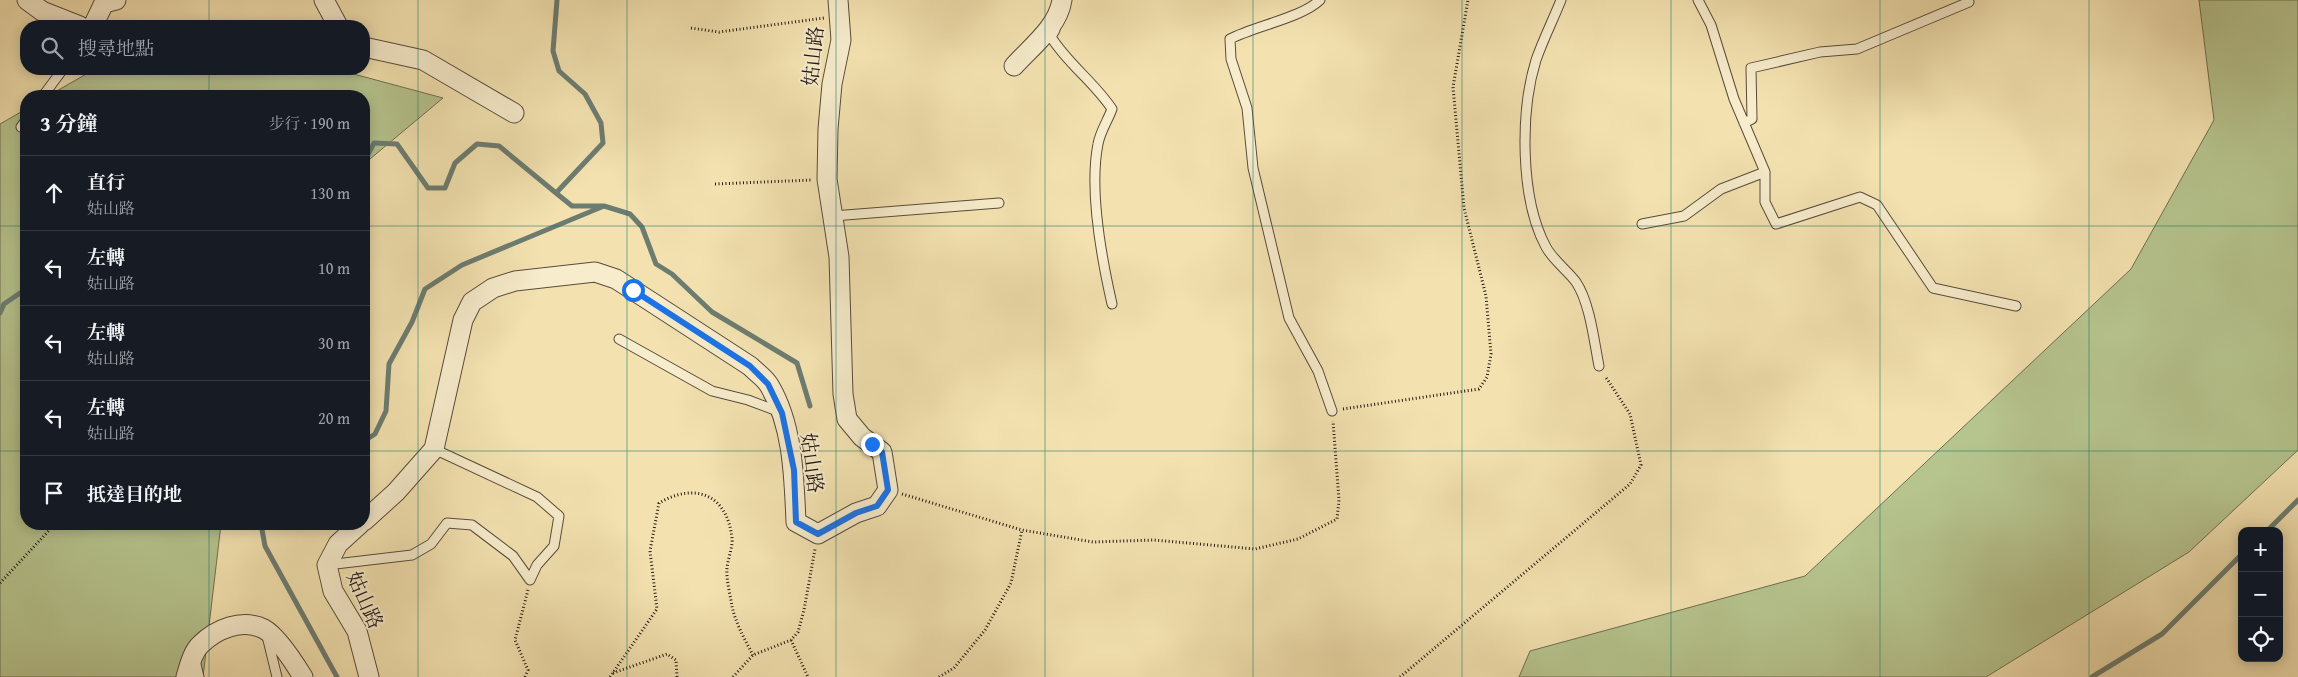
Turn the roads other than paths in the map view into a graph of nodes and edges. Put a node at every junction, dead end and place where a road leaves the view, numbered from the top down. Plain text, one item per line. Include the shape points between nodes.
1 (27, 0) edge
2 (116, 0) edge
3 (324, 0) edge
4 (1062, 0) edge
5 (1072, 0) edge
6 (1320, 0) edge
7 (1561, 0) edge
8 (1698, 0) edge
9 (1969, 2) dead end
10 (839, 8) edge
11 (65, 20) edge
12 (96, 20) edge
13 (335, 20) edge
14 (370, 48) edge
15 (1014, 66) dead end
16 (59, 75) edge
17 (47, 90) edge
18 (514, 113) dead end
19 (1744, 123) junction
20 (1765, 172) junction
21 (998, 203) dead end
22 (833, 216) junction
23 (1642, 224) dead end
24 (1112, 304) dead end
25 (2016, 306) dead end
26 (619, 340) dead end
27 (1599, 366) road end
28 (1332, 411) road end
29 (782, 413) junction
30 (434, 449) junction
31 (370, 516) edge
32 (353, 530) edge
33 (327, 565) junction
34 (265, 630) junction
35 (194, 654) junction
36 (186, 677) edge
37 (199, 677) edge
38 (277, 677) edge
39 (303, 677) edge
40 (369, 677) edge

1 - 11 street via 42,11
2 - 12 street via 104,4
3 - 13 street
4 - 15 street via 1051,26
5 - 24 lane via 1051,37 1112,109 1098,143 1094,175 1102,260
6 - 28 lane via 1311,8 1248,29 1230,39 1231,59 1247,108 1253,168 1289,318 1318,371
7 - 27 lane via 1536,60 1528,105 1527,180 1534,216 1546,248 1577,283 1589,315
8 - 19 lane via 1711,25
9 - 19 lane via 1857,50 1820,52 1751,68 1752,119
10 - 22 street, 姑山路 via 841,40 832,84 828,129 827,179
14 - 18 street via 423,60
16 - 17 lane
19 - 20 lane
20 - 23 lane via 1721,189 1684,216
20 - 25 lane via 1765,202 1776,224 1860,197 1877,205 1933,288
21 - 22 lane
22 - 29 street, 姑山路 via 839,257 841,364 847,419 862,437 882,452 888,490 877,506 856,513 818,534 796,522 794,470
26 - 29 lane via 712,391
29 - 30 street, 姑山路 via 768,384 750,366 616,279 595,272 515,281 493,288 472,302 463,320
30 - 31 street, 姑山路
30 - 33 lane via 537,497 559,516 554,546 537,565 530,580 513,556 472,524 447,523 430,544 412,555
32 - 33 street, 姑山路 via 338,544
33 - 40 street, 姑山路 via 332,591 357,631
34 - 35 street via 243,624 222,629 199,646
34 - 38 lane
34 - 39 street via 286,649
35 - 36 street
35 - 37 lane

